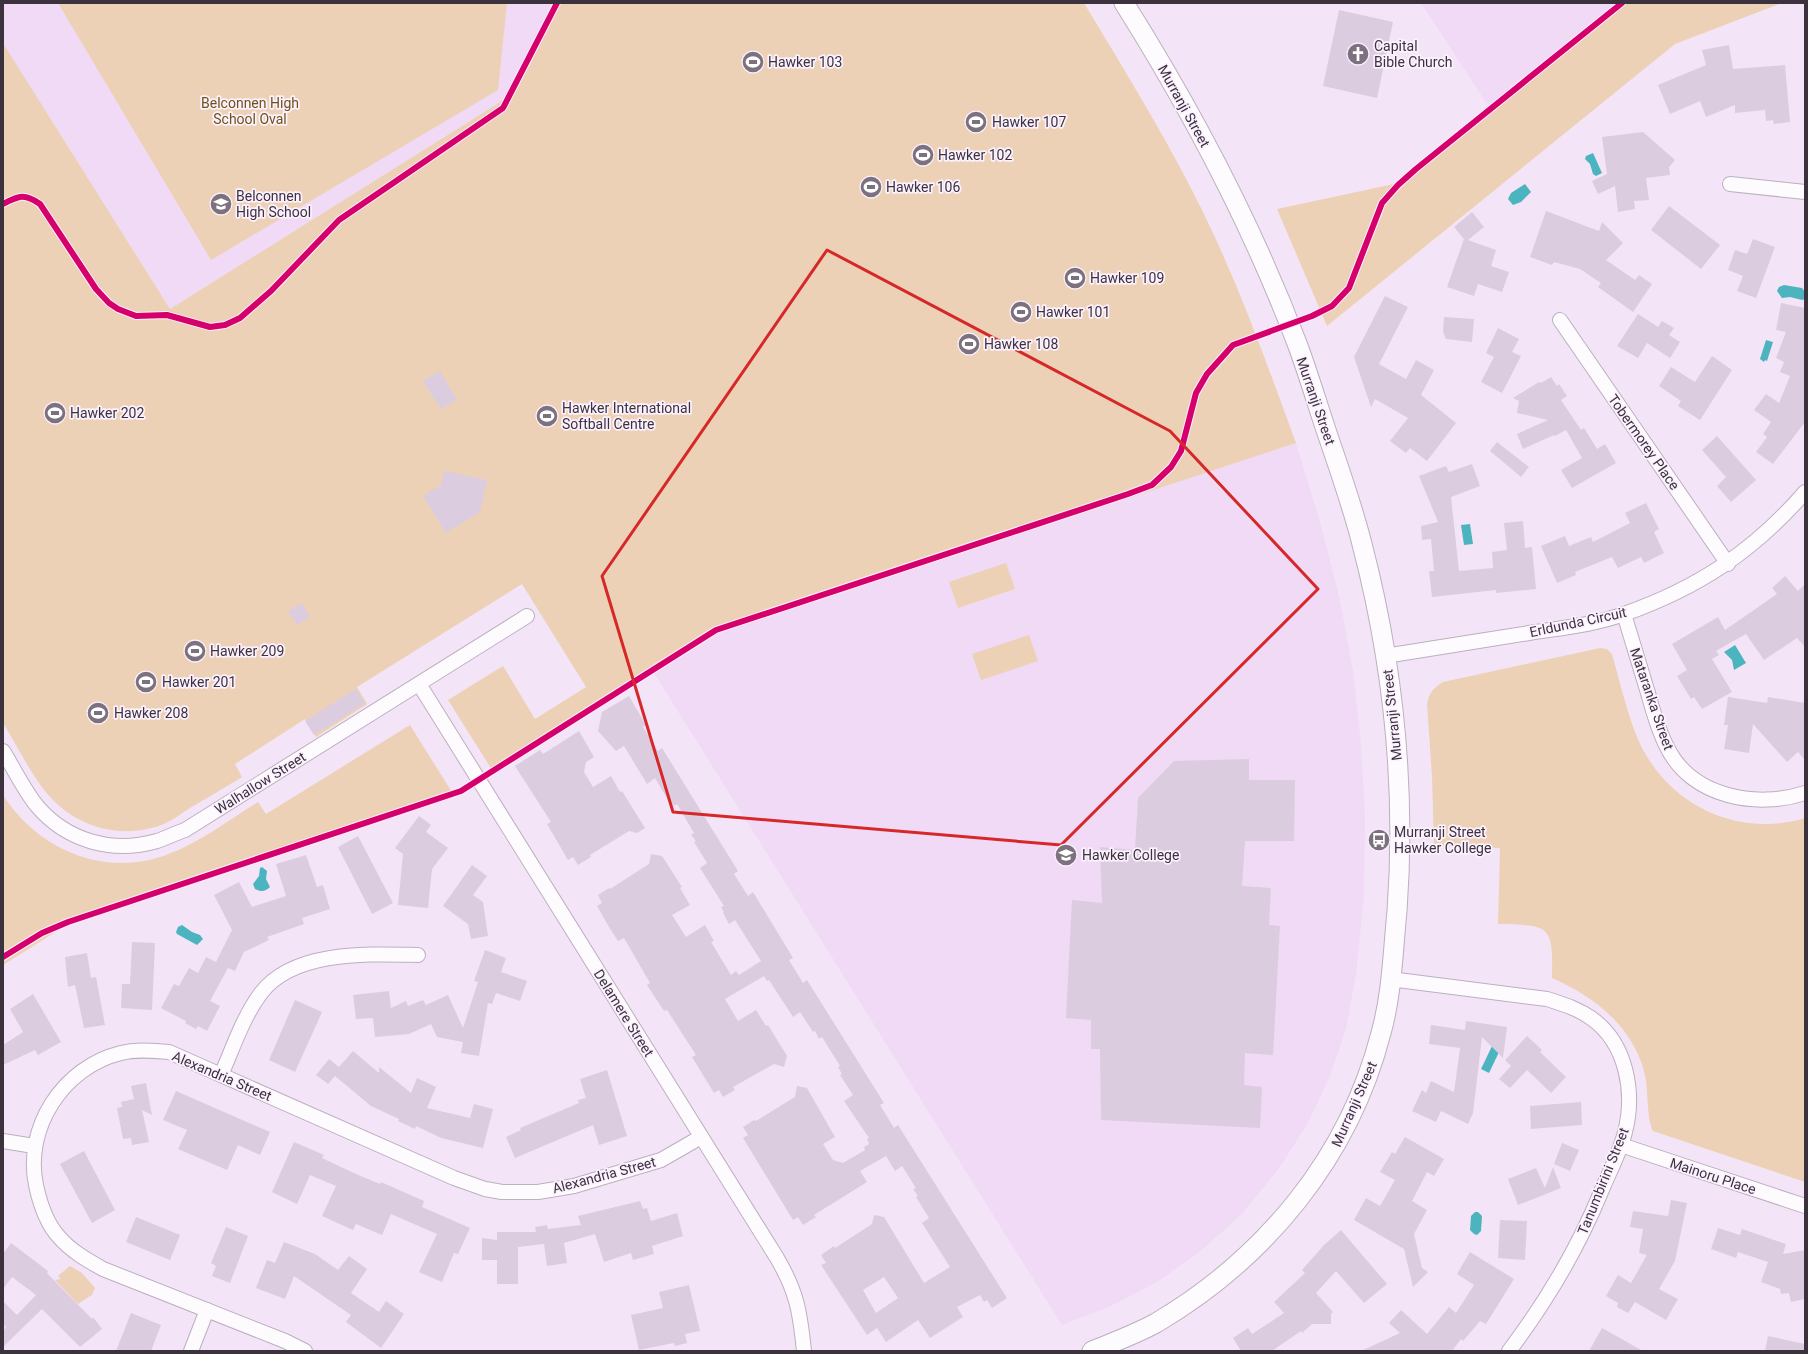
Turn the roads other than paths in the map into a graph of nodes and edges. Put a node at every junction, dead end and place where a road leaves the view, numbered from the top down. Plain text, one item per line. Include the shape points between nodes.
1 (1124, 3) edge
2 (1730, 184) dead end
3 (1805, 192) edge
4 (1560, 320) dead end
5 (1805, 492) edge
6 (1728, 564) junction
7 (1624, 614) junction
8 (527, 616) dead end
9 (1386, 656) junction
10 (419, 684) junction
11 (3, 751) edge
12 (1805, 793) edge
13 (418, 954) dead end
14 (1390, 979) junction
15 (221, 1075) junction
16 (702, 1137) junction
17 (3, 1141) edge
18 (1621, 1145) junction
19 (34, 1146) junction
20 (1805, 1206) edge
21 (207, 1310) junction
22 (191, 1351) edge
23 (305, 1351) edge
24 (804, 1351) edge
25 (1092, 1351) edge
26 (1509, 1351) edge

1 - 9 street, Murranji Street via 1208,147 1298,346 1362,544
2 - 3 street
4 - 6 street, Tobermorey Place
5 - 6 street, Erldunda Circuit via 1783,517
6 - 7 street, Erldunda Circuit via 1690,586
7 - 9 street, Erldunda Circuit via 1570,626
7 - 12 street, Mataranka Street via 1655,715 1674,760 1706,786 1732,797 1761,800
8 - 10 street, Walhallow Street
9 - 14 street, Murranji Street via 1396,744 1400,837
10 - 11 street, Walhallow Street via 185,830 143,844 115,846 88,841 53,823 36,804
10 - 16 street, Delamere Street
13 - 15 street via 351,954 299,966 278,977 261,993 249,1013
14 - 18 street, Tanumbirini Street via 1546,999 1571,1006 1592,1018 1609,1035 1621,1056 1628,1080 1630,1106
14 - 25 street, Murranji Street via 1382,1030 1367,1080 1344,1132 1301,1198 1265,1239 1202,1294 1130,1336
15 - 16 street, Alexandria Street via 454,1178 502,1192 538,1192 574,1186 661,1160
15 - 19 street, Alexandria Street via 169,1052 145,1050 120,1053 96,1063 73,1078 47,1109
16 - 24 street, Delamere Street via 790,1280 801,1324
17 - 19 street
18 - 20 street, Mainoru Place
18 - 26 street, Tanumbirini Street via 1574,1250 1551,1290
19 - 21 street, Alexandria Street via 34,1175 40,1202 59,1238 79,1256 103,1269
21 - 22 street
21 - 23 street, Alexandria Street

